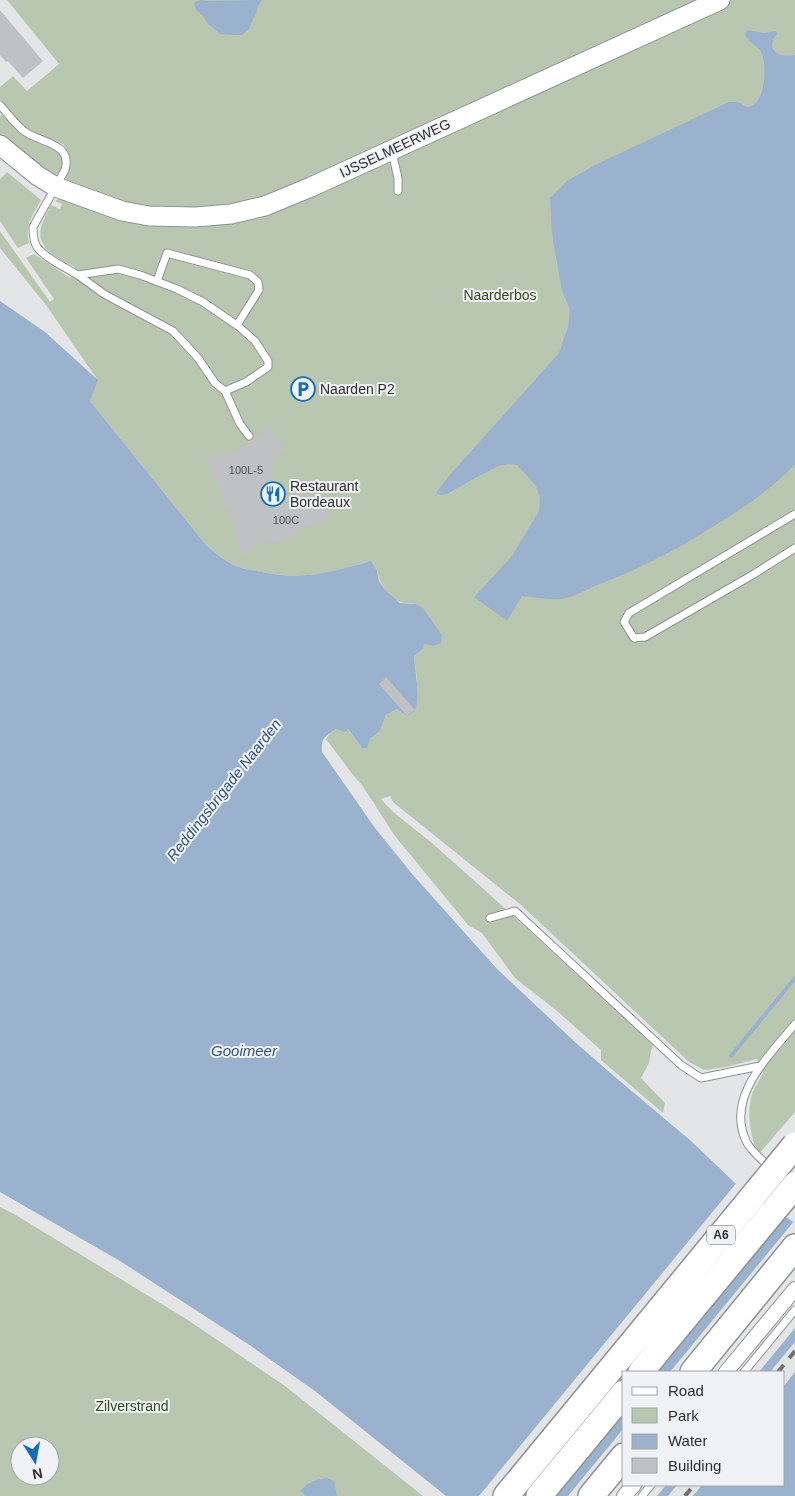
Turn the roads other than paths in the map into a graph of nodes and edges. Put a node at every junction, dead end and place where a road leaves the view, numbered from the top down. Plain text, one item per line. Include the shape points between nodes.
1 (720, 0) edge
2 (0, 105) edge
3 (0, 146) edge
4 (392, 150) junction
5 (56, 187) junction
6 (398, 191) dead end
7 (78, 275) junction
8 (157, 281) junction
9 (237, 325) junction
10 (224, 390) junction
11 (249, 436) dead end
12 (795, 514) edge
13 (795, 548) edge
14 (490, 918) dead end
15 (795, 1024) edge
16 (760, 1066) junction
17 (795, 1145) edge
18 (789, 1184) edge
19 (795, 1247) edge
20 (795, 1289) edge
21 (795, 1310) edge
22 (642, 1371) edge
23 (693, 1371) edge
24 (727, 1371) edge
25 (745, 1371) edge
26 (622, 1395) edge
27 (622, 1458) edge
28 (633, 1486) edge
29 (650, 1486) edge
30 (506, 1496) edge
31 (539, 1496) edge
32 (591, 1496) edge
33 (624, 1496) edge
34 (642, 1496) edge

1 - 4 main road, IJSSELMEERWEG
2 - 5 lane via 25,132 64,152 66,164
3 - 5 main road, IJSSELMEERWEG
4 - 5 main road, IJSSELMEERWEG via 284,199 217,215 149,216 122,211
4 - 6 lane
5 - 7 lane via 33,227 34,240 43,252
7 - 8 lane via 118,269
7 - 10 lane via 104,294 173,331
8 - 9 lane via 203,302
8 - 9 lane via 167,253 250,275 258,282 259,290
9 - 10 lane via 255,341 268,361 268,367 246,382
10 - 11 lane
12 - 13 lane via 629,613 624,622 634,638 645,637
14 - 16 lane via 515,911 681,1065 701,1078
15 - 16 lane
16 - 18 lane via 745,1092 741,1115 743,1130 748,1145
17 - 30 highway, A6, bridge
18 - 22 highway, A6, bridge
19 - 23 highway
20 - 24 street
21 - 25 lane
26 - 31 highway
27 - 32 highway
28 - 33 street
29 - 34 lane

